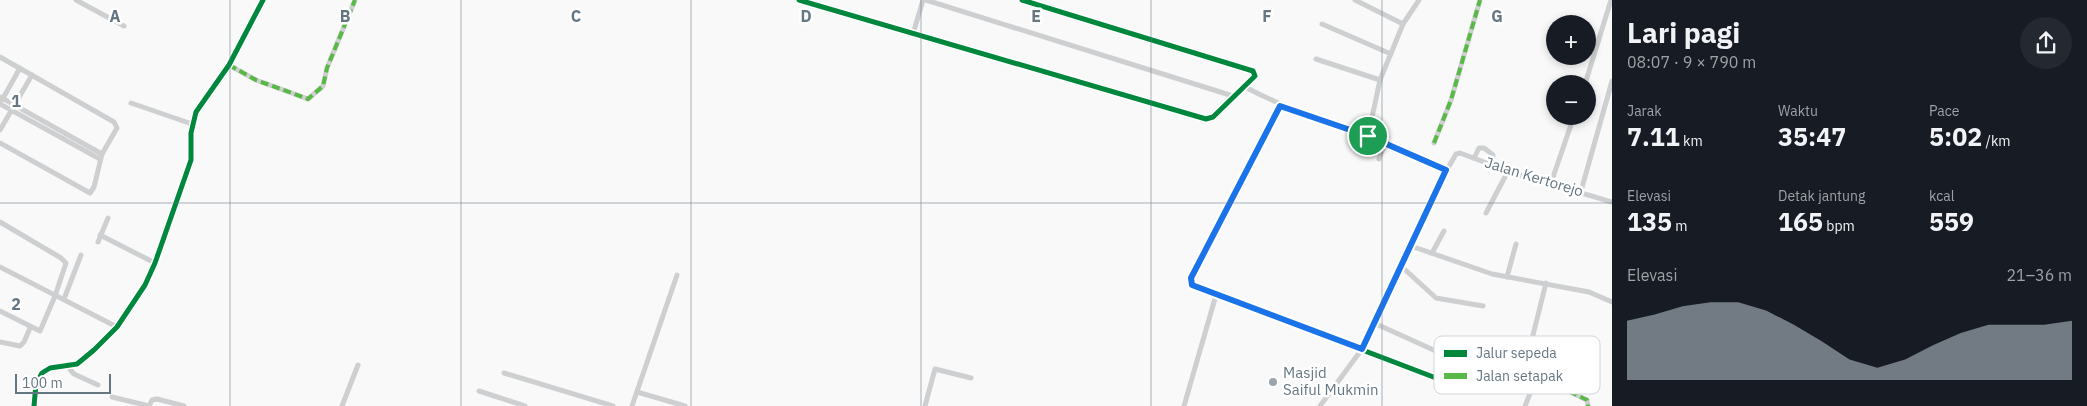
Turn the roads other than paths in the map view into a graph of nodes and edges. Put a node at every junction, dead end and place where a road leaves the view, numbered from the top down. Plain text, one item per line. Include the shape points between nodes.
1 (76, 0) edge
2 (263, 0) edge
3 (355, 0) edge
4 (799, 0) edge
5 (925, 0) edge
6 (1022, 0) edge
7 (1356, 0) edge
8 (1370, 0) edge
9 (1419, 0) edge
10 (1480, 0) edge
11 (1611, 0) edge
12 (1367, 6) junction
13 (1322, 24) dead end
14 (1404, 24) junction
15 (124, 26) dead end
16 (913, 34) junction
17 (1391, 54) junction
18 (0, 57) edge
19 (1316, 59) dead end
20 (228, 65) junction
21 (20, 68) junction
22 (32, 75) junction
23 (1588, 75) edge
24 (1380, 80) junction
25 (1612, 81) edge
26 (1245, 87) junction
27 (1233, 96) junction
28 (1, 100) edge
29 (131, 103) dead end
30 (14, 104) junction
31 (1280, 106) junction
32 (11, 110) junction
33 (192, 124) junction
34 (1571, 125) edge
35 (0, 130) edge
36 (1368, 136) junction
37 (0, 143) edge
38 (1385, 143) junction
39 (1434, 143) dead end
40 (101, 157) junction
41 (1379, 158) dead end
42 (1474, 158) junction
43 (1490, 165) junction
44 (1446, 170) junction
45 (1508, 171) junction
46 (1551, 183) junction
47 (1581, 191) junction
48 (1612, 202) edge
49 (1486, 213) dead end
50 (108, 218) dead end
51 (0, 222) edge
52 (1444, 231) dead end
53 (100, 235) junction
54 (98, 242) dead end
55 (1516, 244) dead end
56 (1411, 246) junction
57 (1432, 253) junction
58 (81, 255) dead end
59 (155, 263) junction
60 (1401, 266) junction
61 (0, 267) edge
62 (677, 275) dead end
63 (1507, 276) junction
64 (1546, 283) junction
65 (1216, 295) junction
66 (55, 296) junction
67 (64, 300) junction
68 (1612, 302) edge
69 (1483, 306) dead end
70 (0, 311) edge
71 (1374, 323) junction
72 (117, 326) junction
73 (30, 328) junction
74 (1533, 336) edge
75 (0, 342) edge
76 (1362, 349) junction
77 (1434, 350) edge
78 (358, 365) dead end
79 (68, 366) junction
80 (504, 373) dead end
81 (1434, 377) edge
82 (970, 378) dead end
83 (98, 385) dead end
84 (479, 391) dead end
85 (637, 392) junction
86 (1530, 394) edge
87 (1574, 394) edge
88 (112, 396) dead end
89 (927, 405) edge
90 (34, 406) edge
91 (184, 406) edge
92 (342, 406) edge
93 (525, 406) edge
94 (613, 406) edge
95 (632, 406) edge
96 (685, 406) edge
97 (1184, 406) edge
98 (1320, 406) edge
99 (1525, 406) edge
100 (1588, 406) edge

1 - 15 street
2 - 20 street
3 - 20 street via 327,68 323,86 308,99 256,80
4 - 16 street
5 - 16 street
5 - 27 street
6 - 26 street via 1253,72 1254,79
7 - 12 street
8 - 12 street
9 - 14 street
10 - 39 street via 1451,100
11 - 23 street
12 - 14 street
13 - 17 street
14 - 17 street
16 - 27 street via 1206,119 1213,117
17 - 24 street
18 - 21 street
19 - 24 street
20 - 33 street via 196,112
21 - 22 street
21 - 28 street
22 - 30 street
22 - 40 street via 114,122 116,131
24 - 36 street
25 - 47 street
26 - 27 street
26 - 31 street
28 - 30 street
28 - 32 street
29 - 33 street
30 - 32 street
30 - 40 street
31 - 36 street
31 - 65 street via 1191,278 1192,285
32 - 35 street
32 - 40 street
33 - 59 street via 191,160
34 - 46 street
36 - 38 street
37 - 40 street via 87,193 94,187
38 - 41 street
38 - 44 street
42 - 43 street, Jalan Kertorejo
42 - 43 street via 1479,148 1484,148 1493,155
42 - 44 street, Jalan Kertorejo via 1460,152
43 - 45 street, Jalan Kertorejo
44 - 56 street
45 - 46 street, Jalan Kertorejo
45 - 49 street
46 - 47 street, Jalan Kertorejo
47 - 48 street, Jalan Kertorejo
50 - 53 street
51 - 66 street via 64,261 66,267
52 - 57 street
53 - 54 street
53 - 59 street
55 - 63 street
56 - 57 street
56 - 60 street
57 - 63 street
58 - 67 street
59 - 72 street
60 - 69 street via 1436,298
60 - 71 street
61 - 66 street
62 - 85 street
63 - 64 street
64 - 68 street via 1589,292
64 - 74 street
65 - 76 street
65 - 97 street
66 - 67 street
66 - 73 street via 40,331
67 - 72 street
70 - 73 street
71 - 76 street
71 - 77 street
72 - 79 street via 77,364
73 - 75 street via 20,346
76 - 81 street
76 - 98 street
78 - 92 street
79 - 83 street via 74,374
79 - 90 street via 50,368 42,373 36,384
80 - 94 street
82 - 89 street via 935,369
84 - 93 street
85 - 95 street
85 - 96 street
86 - 99 street
87 - 100 street via 1587,400
88 - 91 street via 149,406 152,400 157,399

